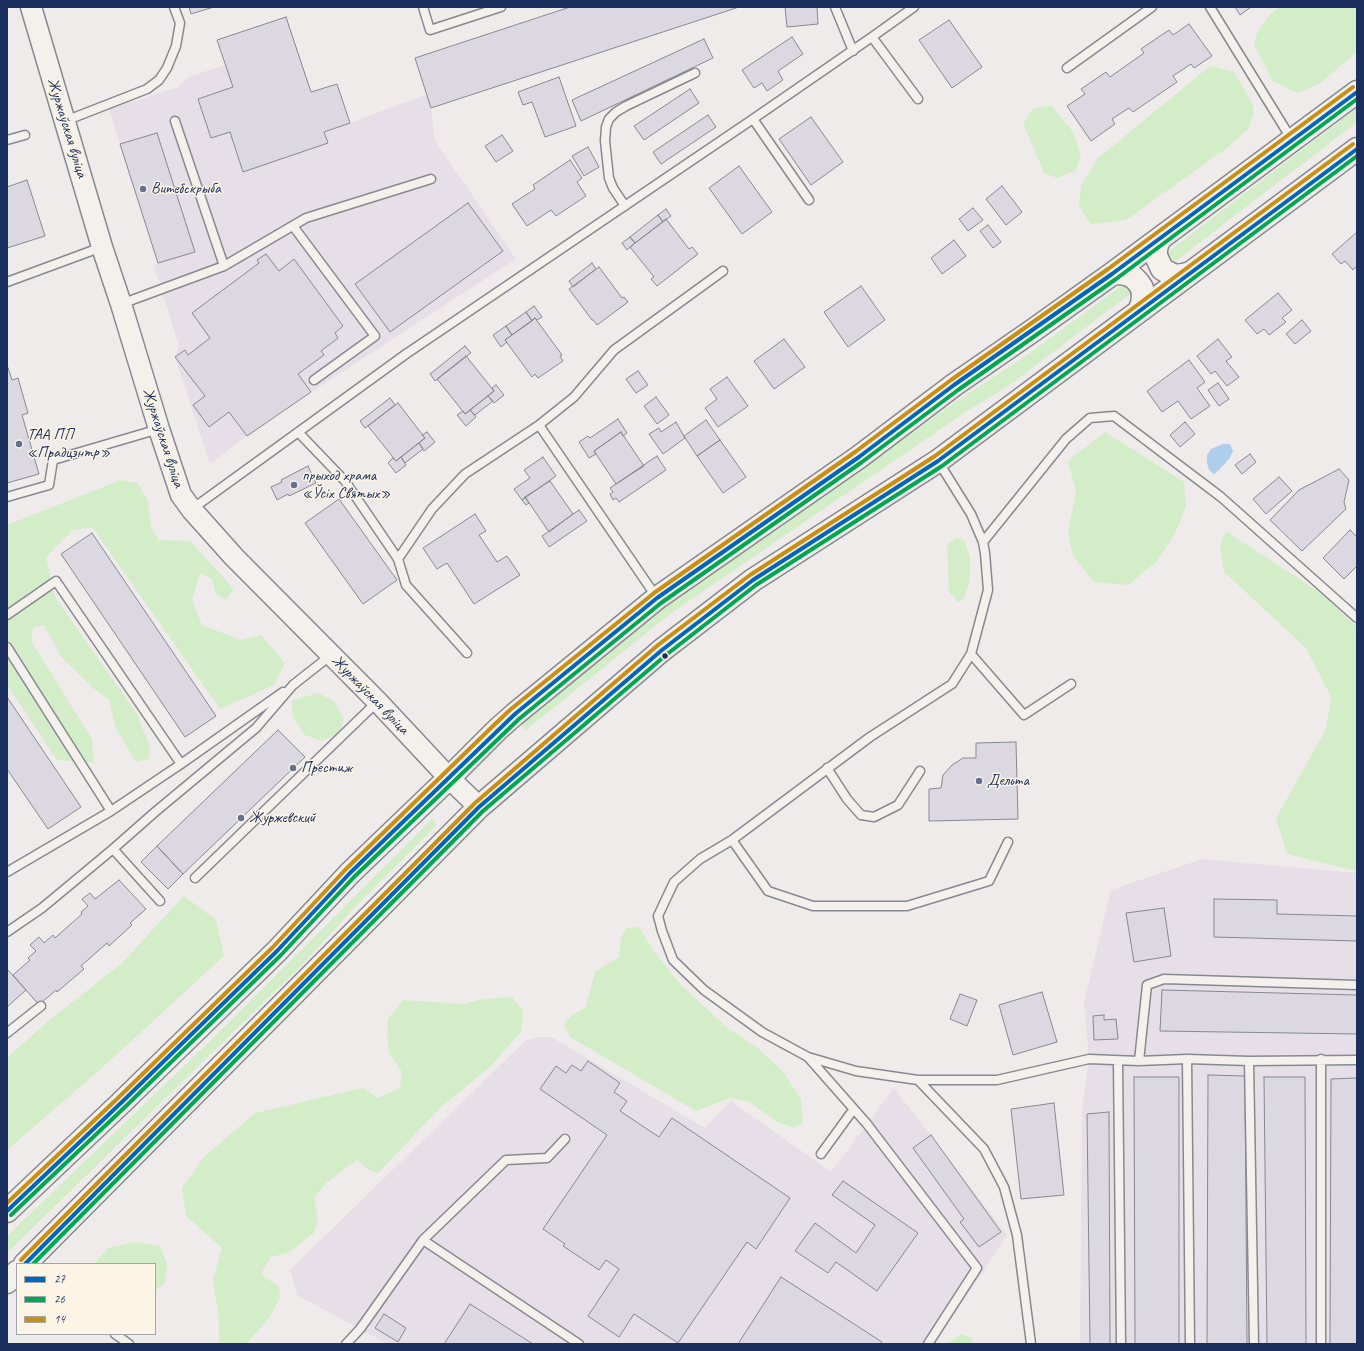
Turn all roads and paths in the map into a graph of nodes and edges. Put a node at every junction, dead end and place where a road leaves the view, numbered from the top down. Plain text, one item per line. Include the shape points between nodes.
1 (31, 7) edge
2 (174, 7) edge
3 (423, 7) edge
4 (501, 7) edge
5 (835, 7) edge
6 (914, 7) edge
7 (1152, 7) edge
8 (1210, 7) edge
9 (872, 37) junction
10 (853, 51) junction
11 (1067, 68) dead end
12 (695, 73) dead end
13 (1357, 92) edge
14 (918, 98) dead end
15 (753, 119) junction
16 (175, 120) dead end
17 (65, 121) junction
18 (25, 135) dead end
19 (7, 140) edge
20 (1293, 140) junction
21 (1357, 148) edge
22 (432, 179) dead end
23 (809, 200) dead end
24 (625, 206) junction
25 (293, 226) junction
26 (1162, 237) junction
27 (102, 247) junction
28 (224, 266) junction
29 (723, 271) dead end
30 (1190, 273) junction
31 (1112, 274) junction
32 (7, 282) edge
33 (121, 304) junction
34 (1139, 311) junction
35 (314, 380) dead end
36 (539, 425) junction
37 (159, 429) junction
38 (298, 432) junction
39 (938, 461) junction
40 (7, 497) edge
41 (192, 510) junction
42 (983, 542) junction
43 (398, 559) junction
44 (657, 598) junction
45 (7, 615) edge
46 (1357, 618) edge
47 (7, 647) edge
48 (467, 653) dead end
49 (331, 654) junction
50 (971, 654) junction
51 (1071, 684) dead end
52 (293, 685) junction
53 (378, 702) junction
54 (181, 764) junction
55 (827, 768) junction
56 (920, 771) dead end
57 (449, 778) junction
58 (479, 807) junction
59 (111, 811) junction
60 (732, 840) junction
61 (1008, 842) dead end
62 (114, 850) junction
63 (7, 872) edge
64 (195, 878) dead end
65 (160, 901) dead end
66 (7, 932) edge
67 (1357, 985) edge
68 (41, 1006) dead end
69 (7, 1033) edge
70 (808, 1057) junction
71 (1187, 1059) junction
72 (1321, 1059) junction
73 (1357, 1060) edge
74 (1118, 1061) junction
75 (1139, 1061) junction
76 (1249, 1061) junction
77 (918, 1080) junction
78 (853, 1110) junction
79 (565, 1139) dead end
80 (821, 1154) dead end
81 (7, 1211) edge
82 (423, 1240) junction
83 (27, 1263) edge
84 (16, 1274) edge
85 (7, 1282) edge
86 (116, 1335) edge
87 (129, 1344) edge
88 (346, 1344) edge
89 (579, 1344) edge
90 (928, 1344) edge
91 (1031, 1344) edge
92 (1121, 1344) edge
93 (1190, 1344) edge
94 (1254, 1344) edge
95 (1321, 1344) edge

1 - 17 street, Журжаўская вуліца
2 - 17 lane via 180,23 178,40 167,68 159,80 147,89
3 - 4 lane via 430,30
5 - 10 lane
6 - 9 lane
7 - 11 lane
8 - 20 lane
9 - 10 lane
9 - 14 lane
10 - 15 lane
12 - 24 lane via 626,106 609,119 606,127 609,178
13 - 20 main road
15 - 23 lane
15 - 24 lane
16 - 28 lane
17 - 27 street, Журжаўская вуліца
18 - 19 lane
20 - 26 main road
21 - 30 main road
22 - 25 lane via 306,218
24 - 38 lane via 406,354
25 - 28 lane
25 - 35 lane via 375,336
26 - 30 main road via 1156,249 1156,256 1162,269 1176,276
26 - 31 main road
27 - 32 lane
27 - 33 street, Журжаўская вуліца
28 - 33 lane
29 - 36 lane via 614,350 574,398
30 - 34 main road
31 - 34 main road via 1126,274 1138,282 1143,296
31 - 44 main road via 954,385 859,457
33 - 37 street, Журжаўская вуліца
34 - 39 main road
36 - 43 lane via 465,474 432,509
36 - 44 lane
37 - 40 lane via 53,460 49,485
37 - 41 street, Журжаўская вуліца via 181,496
38 - 41 lane
38 - 43 lane via 345,481
39 - 42 lane via 971,514
39 - 58 main road via 753,580 662,650
41 - 49 street, Журжаўская вуліца via 234,557
42 - 46 lane via 1066,439 1090,418 1114,416 1221,498
42 - 50 lane via 988,590
43 - 48 lane via 406,585
44 - 57 main road via 498,729
45 - 54 lane via 56,581
47 - 59 lane
49 - 52 lane
49 - 53 street, Журжаўская вуліца
50 - 51 lane via 1024,715
50 - 55 lane via 952,684
52 - 54 lane
52 - 62 lane via 256,728 155,812
53 - 57 street, Журжаўская вуліца
53 - 64 lane
54 - 59 lane
55 - 56 lane via 847,800 860,815 874,817 898,805
55 - 60 lane
57 - 58 street, Журжаўская вуліца
57 - 81 main road via 350,873 277,951
58 - 83 main road
59 - 63 lane
60 - 61 lane via 768,891 813,906 908,906 989,881
60 - 70 lane via 700,859 674,882 658,916 662,931 673,960 704,990 762,1032
62 - 65 lane
62 - 66 lane via 42,908
67 - 75 lane via 1164,978 1148,985
68 - 69 lane
70 - 77 lane via 856,1071
70 - 78 lane
71 - 75 lane
71 - 76 lane
71 - 93 lane
72 - 73 lane
72 - 76 lane
72 - 95 lane
74 - 75 lane
74 - 77 lane via 1089,1059 997,1080
74 - 92 lane
76 - 94 lane
77 - 91 lane via 984,1149 1004,1187 1017,1235
78 - 80 lane
78 - 90 lane via 867,1124 977,1268
79 - 82 lane via 547,1158 506,1160
82 - 88 lane via 360,1330
82 - 89 lane
84 - 85 main road
86 - 87 lane

